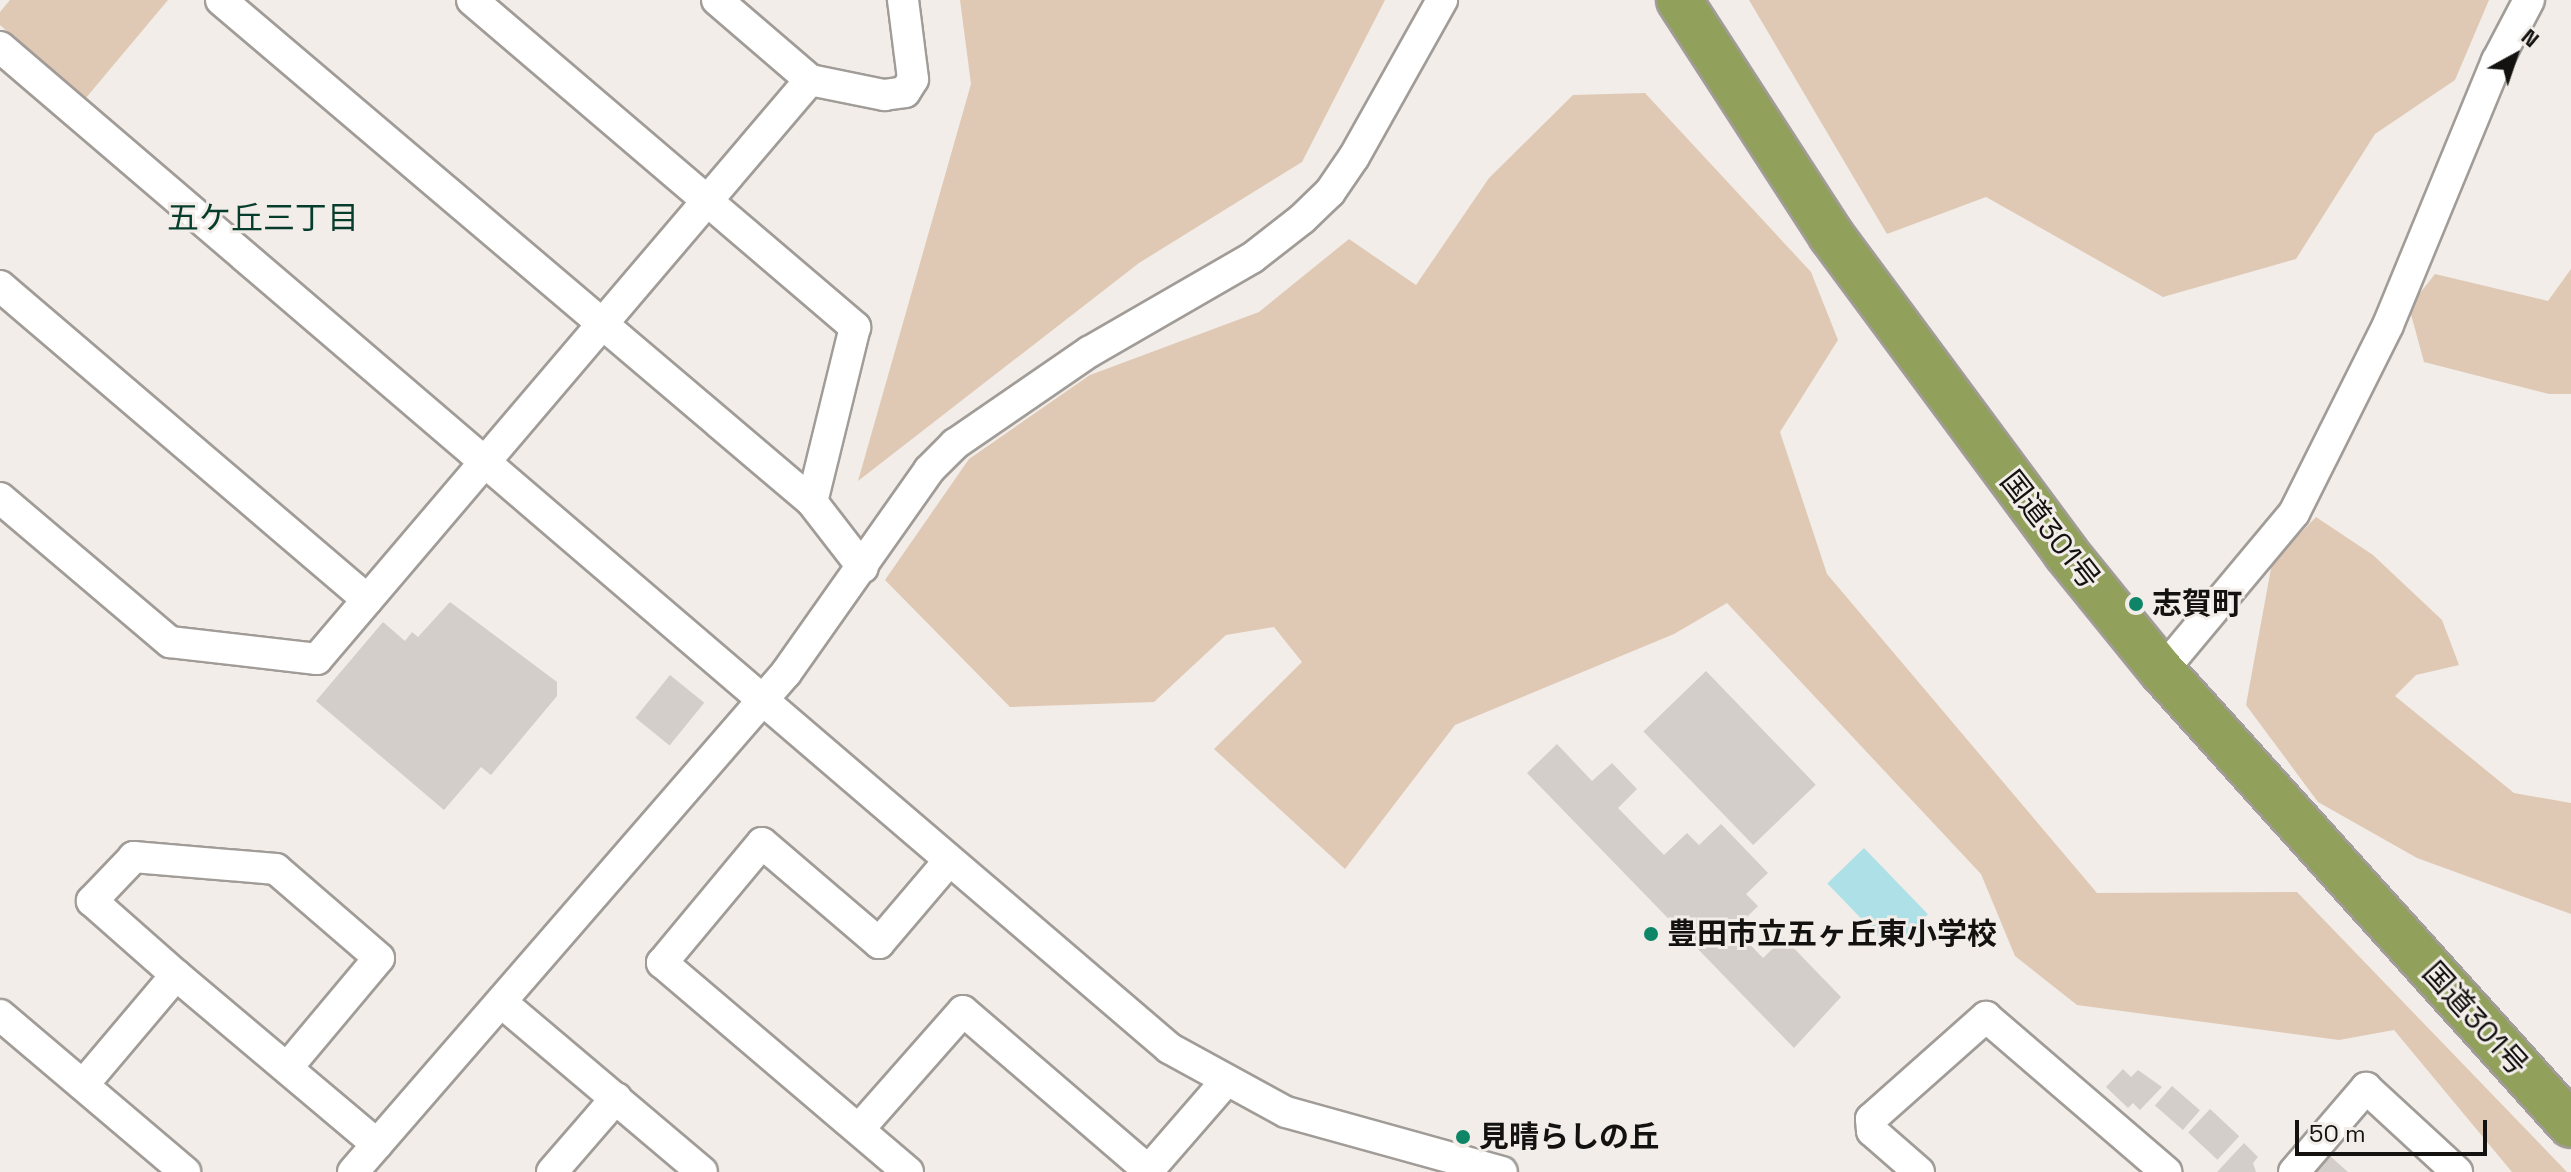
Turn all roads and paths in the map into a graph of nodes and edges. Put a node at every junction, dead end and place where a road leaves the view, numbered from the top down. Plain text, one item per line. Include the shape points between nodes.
1 (221, 0) edge
2 (472, 0) edge
3 (717, 0) edge
4 (903, 0) edge
5 (1442, 0) edge
6 (1679, 0) edge
7 (2529, 0) edge
8 (0, 47) edge
9 (810, 80) junction
10 (706, 203) junction
11 (0, 286) edge
12 (602, 326) junction
13 (484, 461) junction
14 (0, 498) edge
15 (812, 502) junction
16 (863, 568) junction
17 (367, 600) junction
18 (2162, 671) junction
19 (761, 701) junction
20 (947, 863) junction
21 (176, 975) junction
22 (501, 1002) junction
23 (0, 1015) edge
24 (287, 1068) junction
25 (1226, 1081) junction
26 (83, 1085) junction
27 (616, 1098) junction
28 (2571, 1125) edge
29 (859, 1129) junction
30 (377, 1144) junction
31 (1148, 1171) edge
32 (185, 1172) edge
33 (353, 1172) edge
34 (552, 1172) edge
35 (702, 1172) edge
36 (908, 1172) edge
37 (1502, 1172) edge
38 (1919, 1172) edge
39 (2166, 1172) edge
40 (2294, 1172) edge
41 (2457, 1172) edge

1 - 12 street
2 - 10 street
3 - 9 street
4 - 9 street via 913,79 905,92 884,95
5 - 16 street via 1330,192 1252,258 1089,352 955,444 929,470
6 - 18 highway, 国道301号 via 1831,235 2066,553
7 - 18 street via 2497,61 2388,325 2294,513
8 - 13 street
9 - 10 street
10 - 12 street
10 - 15 street via 855,327
11 - 17 street
12 - 13 street
12 - 15 street
13 - 17 street
13 - 19 street
14 - 17 street via 170,642 317,659
15 - 16 street
16 - 19 street
18 - 28 highway, 国道301号
19 - 20 street
19 - 22 street
20 - 25 street via 1169,1048
20 - 29 street via 879,943 762,843 662,963
21 - 24 street
21 - 24 street via 92,901 134,857 276,869 379,958
21 - 26 street
22 - 27 street
22 - 30 street
23 - 26 street
24 - 30 street
25 - 31 street
25 - 37 street via 1286,1112
26 - 32 street
27 - 34 street
27 - 35 street
29 - 31 street via 963,1011
29 - 36 street
30 - 33 street
38 - 39 street via 1872,1131 1871,1119 1986,1017
40 - 41 street via 2366,1088

